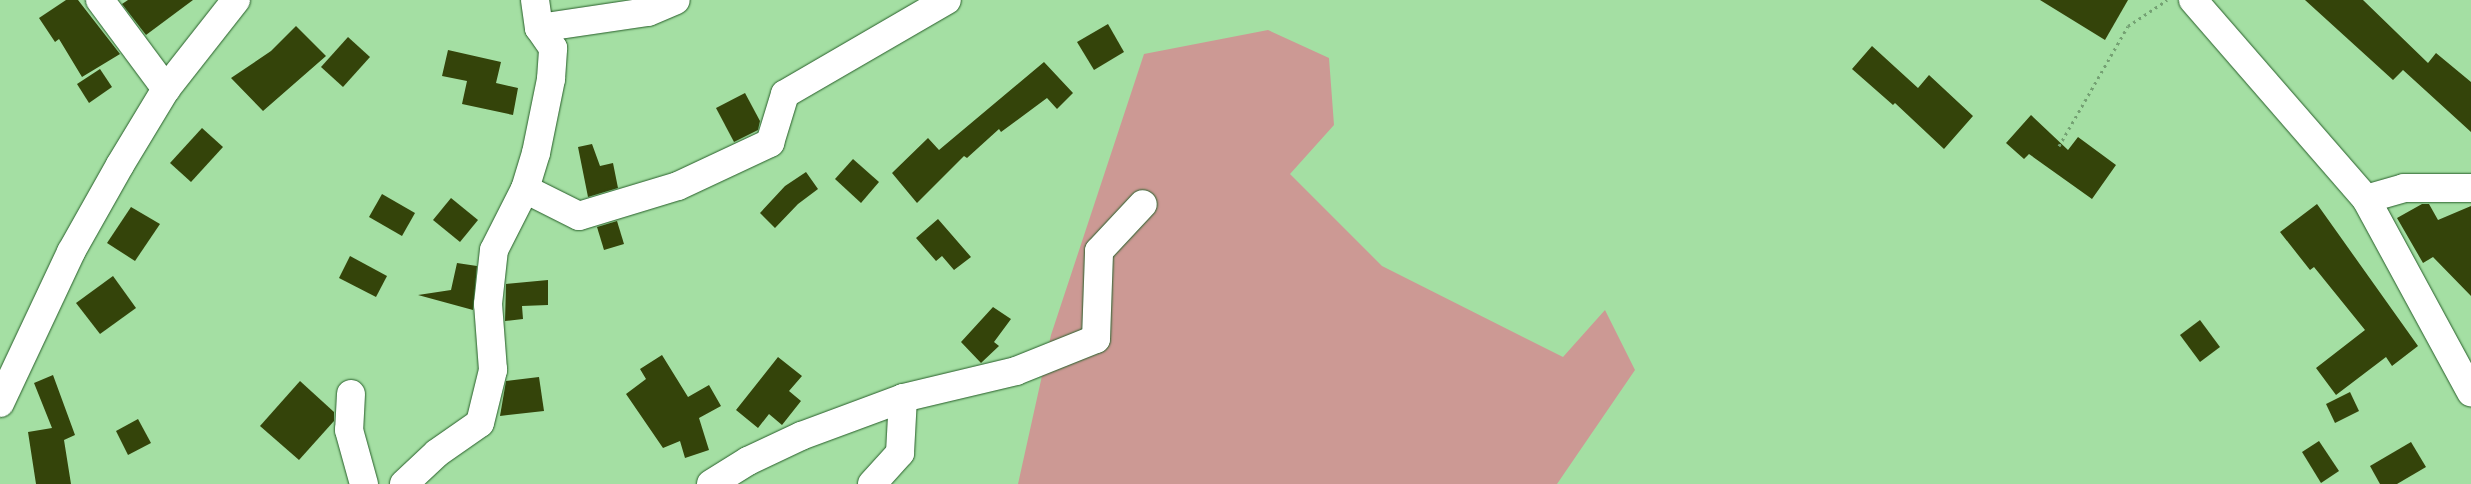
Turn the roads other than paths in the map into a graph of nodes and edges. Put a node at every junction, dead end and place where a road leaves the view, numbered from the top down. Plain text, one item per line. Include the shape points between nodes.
1 (100, 0) edge
2 (236, 0) edge
3 (535, 0) edge
4 (676, 0) edge
5 (947, 0) edge
6 (2193, 0) edge
7 (539, 28) junction
8 (166, 89) junction
9 (2471, 188) edge
10 (525, 189) junction
11 (2366, 199) junction
12 (1143, 204) dead end
13 (2471, 392) edge
14 (351, 394) dead end
15 (903, 398) junction
16 (0, 403) edge
17 (364, 484) edge
18 (404, 484) edge
19 (711, 484) edge
20 (872, 484) edge

1 - 8 street
2 - 8 street
3 - 7 street
4 - 7 street via 648,12
5 - 10 street via 821,70 785,94 770,143 678,186 578,216
6 - 11 street
7 - 10 street via 553,48 551,79
8 - 16 street via 71,252
9 - 11 street via 2404,188
10 - 18 street via 494,250 488,304 492,370 480,423 437,452
11 - 13 street
12 - 15 street via 1098,251 1096,339 1016,371
14 - 17 street via 349,430
15 - 19 street via 801,436 748,461
15 - 20 street via 900,453

